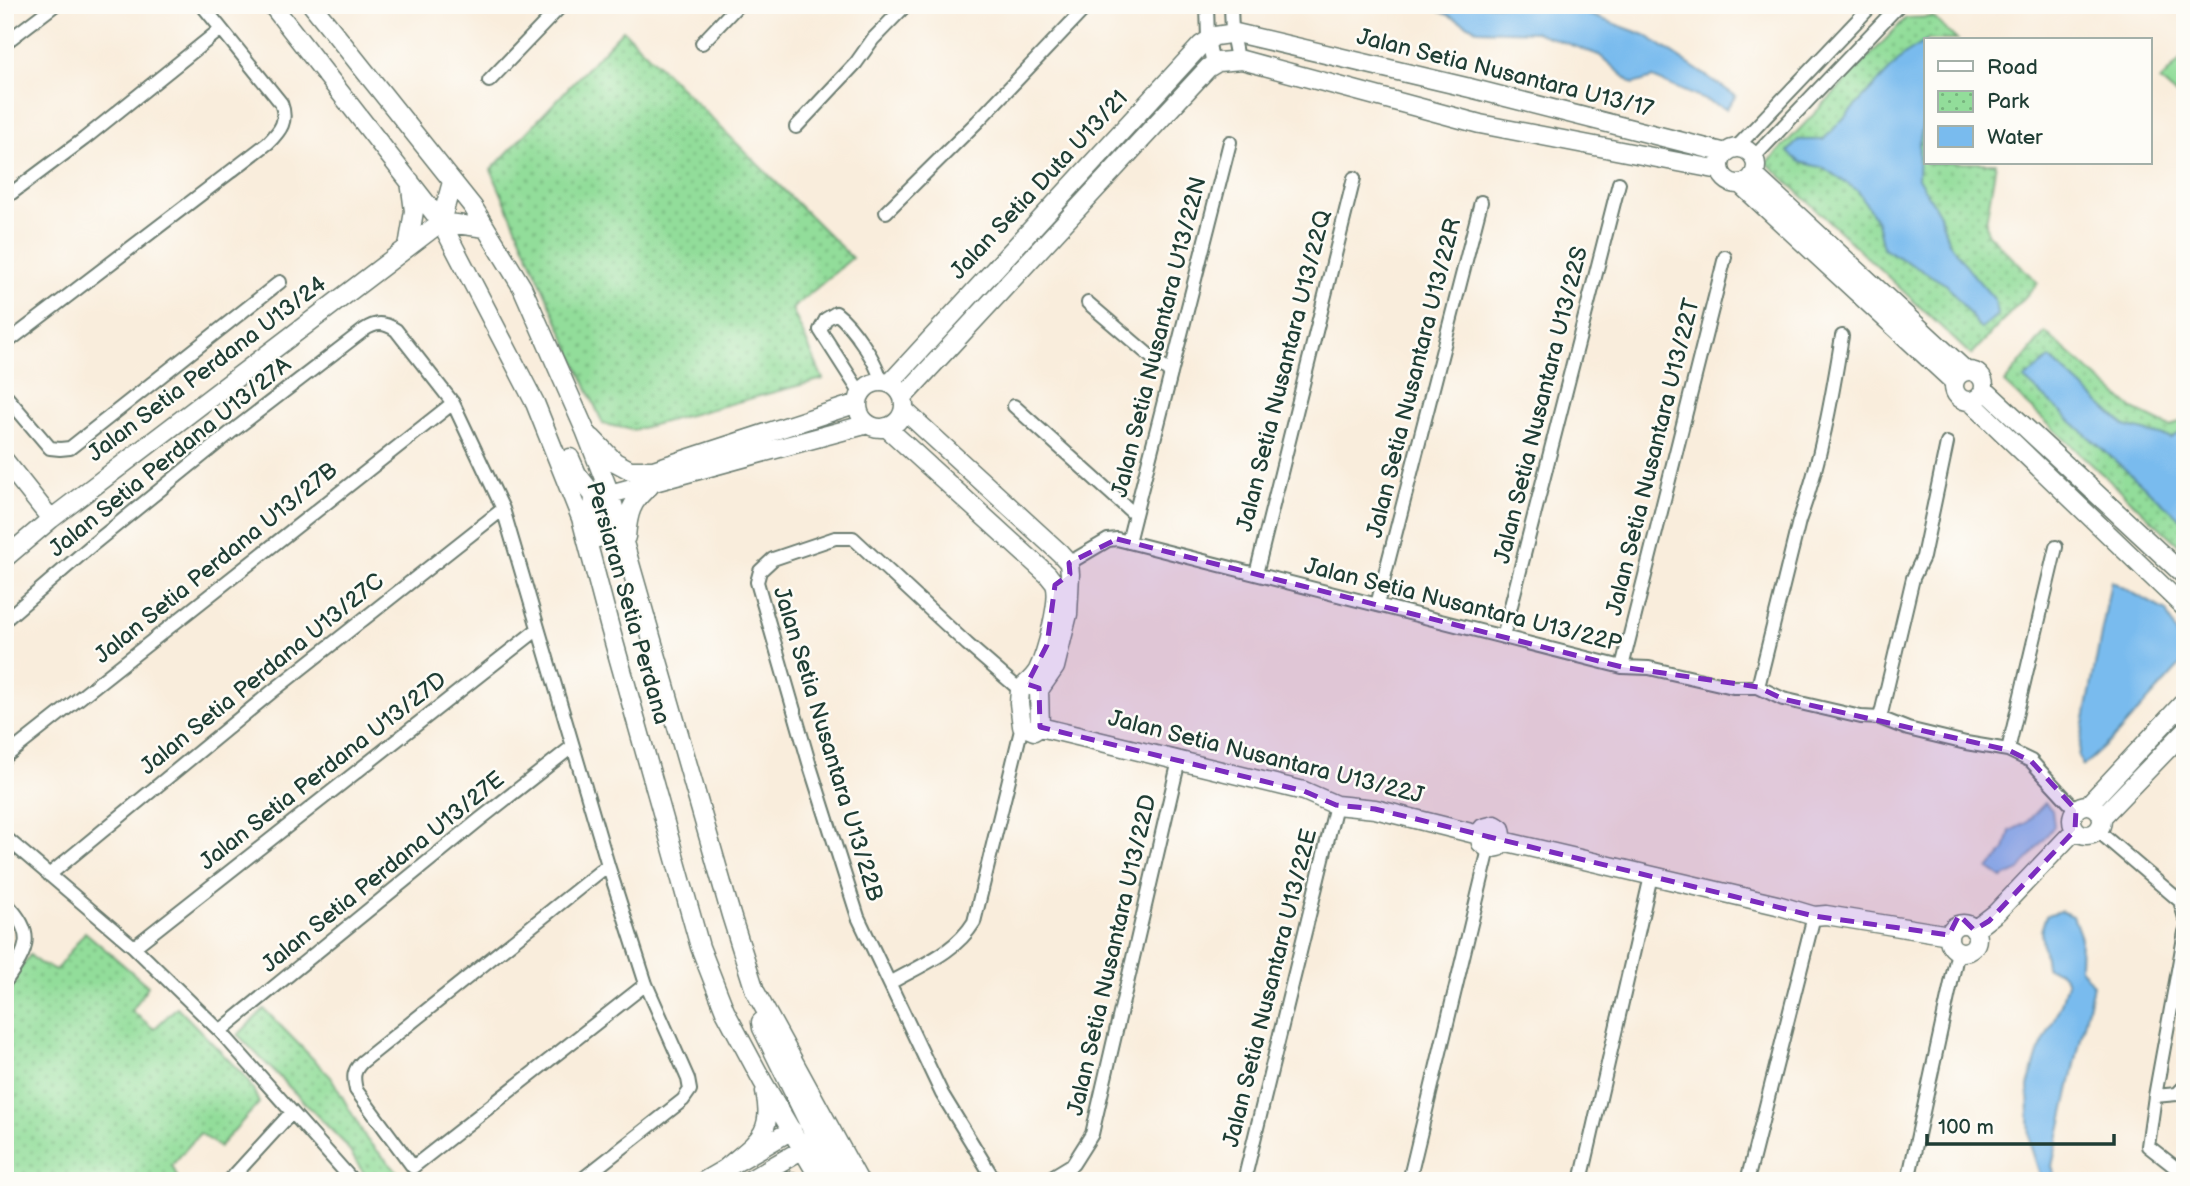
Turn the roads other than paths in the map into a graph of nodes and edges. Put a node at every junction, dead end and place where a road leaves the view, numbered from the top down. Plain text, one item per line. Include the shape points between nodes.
1 (55, 5) edge
2 (202, 5) edge
3 (272, 5) edge
4 (312, 5) edge
5 (562, 5) edge
6 (738, 5) edge
7 (906, 5) edge
8 (1088, 5) edge
9 (1207, 5) edge
10 (1231, 5) edge
11 (1872, 5) edge
12 (1899, 5) edge
13 (221, 29) junction
14 (1232, 33) junction
15 (1208, 39) junction
16 (5, 43) edge
17 (702, 43) dead end
18 (1237, 59) junction
19 (1213, 65) junction
20 (489, 81) dead end
21 (796, 127) dead end
22 (1230, 142) dead end
23 (1727, 157) junction
24 (1749, 172) junction
25 (1354, 178) dead end
26 (410, 181) junction
27 (452, 182) junction
28 (1619, 183) dead end
29 (5, 198) edge
30 (1481, 202) dead end
31 (886, 212) dead end
32 (441, 222) junction
33 (486, 228) junction
34 (408, 247) junction
35 (1725, 257) dead end
36 (462, 262) junction
37 (280, 282) dead end
38 (1088, 303) dead end
39 (1842, 336) dead end
40 (5, 344) edge
41 (517, 368) junction
42 (1171, 374) junction
43 (1960, 376) junction
44 (886, 383) junction
45 (1984, 388) junction
46 (5, 395) edge
47 (860, 399) junction
48 (453, 402) junction
49 (1971, 402) junction
50 (903, 403) junction
51 (1014, 406) dead end
52 (868, 424) junction
53 (886, 427) junction
54 (585, 430) junction
55 (1947, 443) dead end
56 (5, 461) edge
57 (655, 476) junction
58 (603, 492) junction
59 (33, 497) junction
60 (75, 500) junction
61 (503, 509) junction
62 (1135, 514) junction
63 (51, 519) junction
64 (27, 539) junction
65 (1128, 542) junction
66 (625, 547) junction
67 (1053, 547) junction
68 (2056, 547) dead end
69 (5, 558) edge
70 (1037, 565) junction
71 (1065, 574) junction
72 (1256, 574) junction
73 (2185, 576) edge
74 (1377, 605) junction
75 (2185, 608) edge
76 (5, 620) edge
77 (610, 628) junction
78 (538, 629) junction
79 (1503, 637) junction
80 (1622, 667) junction
81 (1758, 687) junction
82 (1029, 688) junction
83 (2185, 701) edge
84 (1880, 718) junction
85 (1031, 727) junction
86 (2185, 731) edge
87 (573, 746) junction
88 (2008, 750) junction
89 (7, 753) edge
90 (1180, 761) junction
91 (1336, 805) junction
92 (2082, 807) junction
93 (2100, 824) junction
94 (2076, 830) junction
95 (5, 837) edge
96 (1490, 842) junction
97 (608, 865) junction
98 (49, 875) junction
99 (1651, 876) junction
100 (2182, 898) edge
101 (5, 902) edge
102 (1814, 916) junction
103 (2185, 918) edge
104 (1974, 930) junction
105 (2185, 932) edge
106 (1949, 934) junction
107 (134, 947) junction
108 (1958, 951) junction
109 (5, 982) edge
110 (890, 983) junction
111 (646, 984) junction
112 (755, 991) junction
113 (220, 1031) junction
114 (763, 1082) junction
115 (2185, 1086) edge
116 (2155, 1096) junction
117 (292, 1112) junction
118 (792, 1130) junction
119 (813, 1132) junction
120 (803, 1149) junction
121 (5, 1168) edge
122 (726, 1168) junction
123 (2185, 1175) edge
124 (7, 1181) edge
125 (229, 1181) edge
126 (353, 1181) edge
127 (580, 1181) edge
128 (704, 1181) edge
129 (748, 1181) edge
130 (782, 1181) edge
131 (791, 1181) edge
132 (821, 1181) edge
133 (841, 1181) edge
134 (859, 1181) edge
135 (995, 1181) edge
136 (1045, 1181) edge
137 (1244, 1181) edge
138 (1409, 1181) edge
139 (1581, 1181) edge
140 (1747, 1181) edge
141 (1908, 1181) edge

1 - 16 street
2 - 13 street
3 - 26 main road, Persiaran Setia Perdana
4 - 27 main road, Persiaran Setia Perdana
5 - 20 street
6 - 17 street
7 - 21 street
8 - 31 street
9 - 15 street
10 - 14 street
11 - 23 street
12 - 24 street
13 - 29 street
13 - 40 street via 281,103 284,121 279,131
14 - 15 main road
14 - 18 street
14 - 23 main road, Jalan Setia Nusantara U13/17 via 1471,88
15 - 19 street
15 - 44 main road, Jalan Setia Duta U13/21
18 - 19 main road
18 - 23 main road, Jalan Setia Nusantara U13/17 via 1480,124
19 - 50 main road, Jalan Setia Duta U13/21
22 - 42 street, Jalan Setia Nusantara U13/22N
23 - 24 main road via 1746,150
23 - 24 main road via 1730,182
24 - 43 main road
25 - 72 street, Jalan Setia Nusantara U13/22Q
26 - 32 main road, Persiaran Setia Perdana
26 - 34 main road via 414,211
27 - 32 main road
27 - 33 main road, Persiaran Setia Perdana
28 - 79 street, Jalan Setia Nusantara U13/22S
30 - 74 street, Jalan Setia Nusantara U13/22R
32 - 33 main road
32 - 34 main road, Jalan Setia Perdana U13/24
32 - 36 main road, Persiaran Setia Perdana
33 - 54 main road, Persiaran Setia Perdana via 522,287
34 - 36 main road via 436,244
34 - 60 main road, Jalan Setia Perdana U13/24
35 - 80 street, Jalan Setia Nusantara U13/22T
36 - 41 main road, Persiaran Setia Perdana
37 - 46 street via 76,444 50,448
38 - 42 street
39 - 81 street via 1829,415
41 - 58 main road via 549,413 577,474
41 - 77 main road, Persiaran Setia Perdana via 581,517
42 - 62 street, Jalan Setia Nusantara U13/22N
43 - 45 main road via 1979,374
43 - 49 main road via 1954,392
44 - 47 main road via 869,385
44 - 47 street via 845,320 836,313 826,319 820,330
44 - 50 main road via 900,391
45 - 49 main road
45 - 73 main road
47 - 52 main road via 862,418
47 - 57 main road
48 - 61 street
48 - 76 street, Jalan Setia Perdana U13/27A via 396,330 380,323 364,330 230,433
48 - 89 street, Jalan Setia Perdana U13/27B
49 - 75 main road
50 - 53 main road via 897,422
50 - 67 main road
51 - 62 street
52 - 53 main road
52 - 57 main road
53 - 70 main road
54 - 57 main road via 615,462
54 - 58 main road, Persiaran Setia Perdana
55 - 84 street via 1923,557 1913,579
56 - 59 main road
57 - 58 main road
57 - 66 main road via 627,516
58 - 66 main road, Persiaran Setia Perdana
58 - 77 main road via 593,514 610,590
59 - 60 main road
59 - 63 main road
59 - 64 main road via 33,523
60 - 63 main road, Jalan Setia Perdana U13/24
61 - 78 street
61 - 98 street, Jalan Setia Perdana U13/27C
62 - 65 street, Jalan Setia Nusantara U13/22N
63 - 64 main road, Jalan Setia Perdana U13/24
64 - 69 main road, Jalan Setia Perdana U13/24
65 - 71 street, Jalan Setia Nusantara U13/22P via 1108,540
65 - 72 street, Jalan Setia Nusantara U13/22P
66 - 112 main road, Persiaran Setia Perdana
67 - 70 main road
67 - 71 main road
68 - 88 street
70 - 71 main road
71 - 82 main road
72 - 74 street, Jalan Setia Nusantara U13/22P
74 - 79 street, Jalan Setia Nusantara U13/22P
77 - 114 main road, Persiaran Setia Perdana via 700,947 725,1011
78 - 87 street
78 - 107 street, Jalan Setia Perdana U13/27D
79 - 80 street, Jalan Setia Nusantara U13/22P
80 - 81 street, Jalan Setia Nusantara U13/22P via 1650,668 1733,687
81 - 84 street, Jalan Setia Nusantara U13/22P via 1783,699 1861,718
82 - 85 main road via 1019,703
82 - 110 street, Jalan Setia Nusantara U13/22B via 853,538 835,538 773,559 760,571 757,582 854,905
83 - 92 main road
84 - 88 street, Jalan Setia Nusantara U13/22P via 1908,729
85 - 90 main road, Jalan Setia Nusantara U13/22J
85 - 110 street via 974,922 952,948
86 - 93 main road
87 - 97 street
87 - 113 street, Jalan Setia Perdana U13/27E
88 - 92 street, Jalan Setia Nusantara U13/22P via 2031,761
90 - 91 main road, Jalan Setia Nusantara U13/22J via 1304,792
90 - 136 street, Jalan Setia Nusantara U13/22D via 1092,1134 1073,1164
91 - 96 main road, Jalan Setia Nusantara U13/22J via 1375,809
91 - 137 street, Jalan Setia Nusantara U13/22E
92 - 93 main road via 2097,809
92 - 94 main road via 2072,822
93 - 94 main road via 2094,834
93 - 100 street
94 - 104 main road
95 - 98 street
96 - 99 main road, Jalan Setia Nusantara U13/22J
96 - 138 street
97 - 111 street
97 - 111 street via 362,1062 353,1077 356,1090 413,1167
98 - 107 street
99 - 102 main road, Jalan Setia Nusantara U13/22J
99 - 139 street
100 - 103 street
101 - 109 street via 23,922 27,941
102 - 106 main road, Jalan Setia Nusantara U13/22J
102 - 140 street
104 - 106 main road via 1962,924
104 - 108 main road via 1974,947
105 - 116 street
106 - 108 main road via 1951,946
107 - 113 street
108 - 141 street
110 - 135 street, Jalan Setia Nusantara U13/22B via 942,1094
111 - 127 street via 690,1090
112 - 119 main road via 762,1028
112 - 134 main road, Persiaran Setia Perdana
113 - 117 street
114 - 118 main road, Persiaran Setia Perdana
114 - 122 main road via 769,1108 767,1124 760,1138
115 - 116 street via 2177,1094
116 - 123 street via 2148,1146
117 - 125 street
117 - 126 street
118 - 119 main road
118 - 120 main road, Persiaran Setia Perdana
118 - 122 main road
119 - 120 main road
119 - 133 main road
120 - 129 main road
120 - 132 main road, Persiaran Setia Perdana
121 - 124 street
122 - 128 main road
130 - 131 main road

